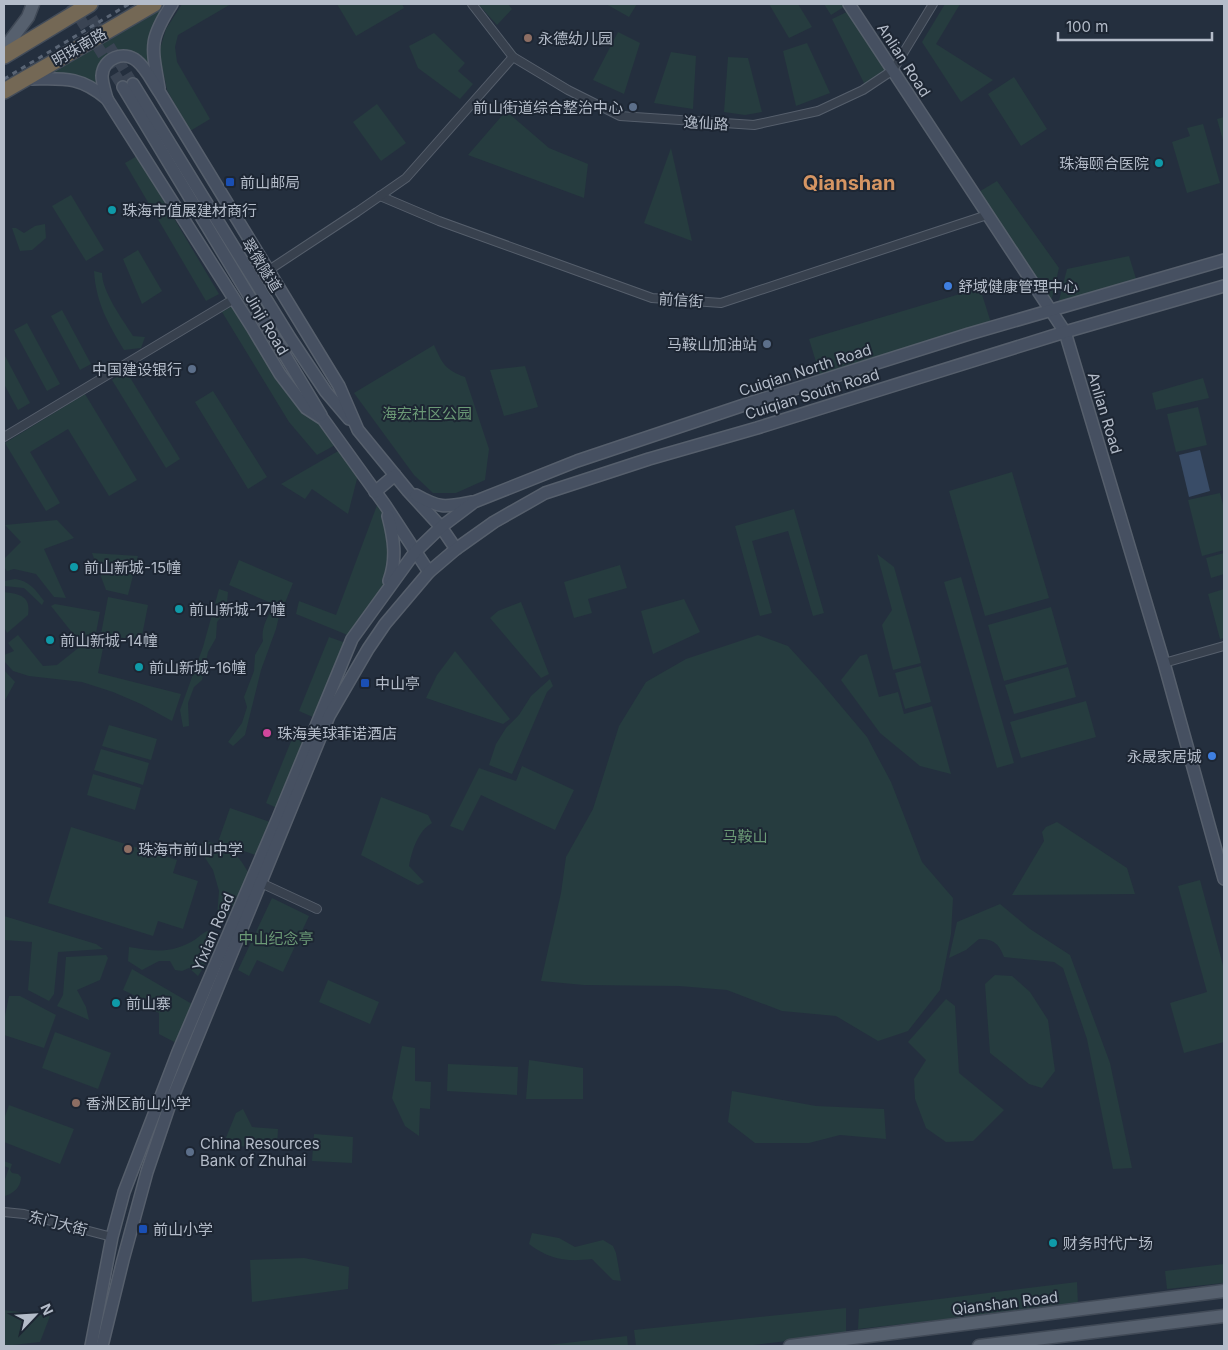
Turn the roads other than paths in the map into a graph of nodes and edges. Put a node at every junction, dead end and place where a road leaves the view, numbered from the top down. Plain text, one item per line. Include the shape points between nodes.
1 (33, 4) edge
2 (90, 4) edge
3 (154, 4) edge
4 (172, 4) edge
5 (472, 4) edge
6 (849, 4) edge
7 (933, 4) edge
8 (4, 49) edge
9 (4, 56) edge
10 (513, 58) junction
11 (893, 70) junction
12 (24, 79) junction
13 (4, 91) edge
14 (160, 93) junction
15 (107, 99) junction
16 (380, 196) junction
17 (987, 214) junction
18 (1224, 260) edge
19 (269, 270) junction
20 (1224, 286) edge
21 (234, 299) junction
22 (1052, 311) junction
23 (1065, 332) junction
24 (323, 419) junction
25 (358, 430) junction
26 (4, 437) edge
27 (395, 475) junction
28 (408, 491) junction
29 (376, 492) junction
30 (474, 502) junction
31 (385, 504) junction
32 (441, 527) junction
33 (456, 549) junction
34 (415, 552) junction
35 (429, 572) junction
36 (384, 592) junction
37 (1224, 646) edge
38 (1164, 663) junction
39 (1224, 880) edge
40 (261, 883) junction
41 (317, 909) dead end
42 (4, 1212) edge
43 (112, 1237) junction
44 (1224, 1291) edge
45 (1224, 1316) edge
46 (91, 1346) edge
47 (102, 1346) edge
48 (790, 1346) edge
49 (979, 1346) edge

1 - 8 main road via 28,17
2 - 9 highway, 明珠南路
3 - 12 highway, 明珠南路
4 - 14 main road via 160,22 153,44
5 - 10 street, 逸仙路
6 - 11 main road, Anlian Road
7 - 11 street, 逸仙路
10 - 11 street, 逸仙路 via 620,116 754,125 818,111 863,90
10 - 16 street via 406,178
11 - 17 main road, Anlian Road
12 - 13 highway, 明珠南路
12 - 15 main road via 79,81 94,87
14 - 15 main road, Jinji Road via 137,60 122,56 113,58 103,71 102,82
14 - 19 main road, Jinji Road
15 - 21 main road, Jinji Road
16 - 17 street, 前信街 via 438,221 652,298 721,303
16 - 19 street
17 - 22 main road, Anlian Road
18 - 22 main road, Cuiqian North Road
19 - 25 main road, Jinji Road via 339,386
20 - 23 main road, Cuiqian South Road
21 - 24 main road, Jinji Road via 280,374 306,408
21 - 26 street
22 - 23 main road, Anlian Road
22 - 30 main road, Cuiqian North Road via 750,403 577,461
23 - 33 main road, Cuiqian South Road via 545,494 494,522
23 - 38 main road, Anlian Road
24 - 25 main road, 翠微隧道 via 128,85 290,338 326,392
24 - 29 main road, Jinji Road
25 - 27 main road, Jinji Road
27 - 28 main road, Jinji Road
27 - 29 main road
28 - 30 main road via 430,503 447,507
28 - 32 main road, Jinji Road
29 - 31 main road, Jinji Road
30 - 32 main road, Cuiqian North Road
31 - 34 main road, Jinji Road
31 - 36 main road via 395,553
32 - 33 main road, Jinji Road
32 - 34 main road, Cuiqian North Road
33 - 35 main road, Cuiqian South Road
34 - 35 main road, Jinji Road
34 - 36 main road, Yixian Road
35 - 40 main road, Yixian Road via 385,624 329,716
36 - 43 main road, Yixian Road via 352,639 178,1052 131,1172
37 - 38 street
38 - 39 main road, Anlian Road
40 - 41 street
40 - 47 main road, Yixian Road via 170,1104 122,1260
42 - 43 street, 东门大街 via 24,1214
43 - 46 main road, Yixian Road
44 - 48 main road, Qianshan Road
45 - 49 main road

